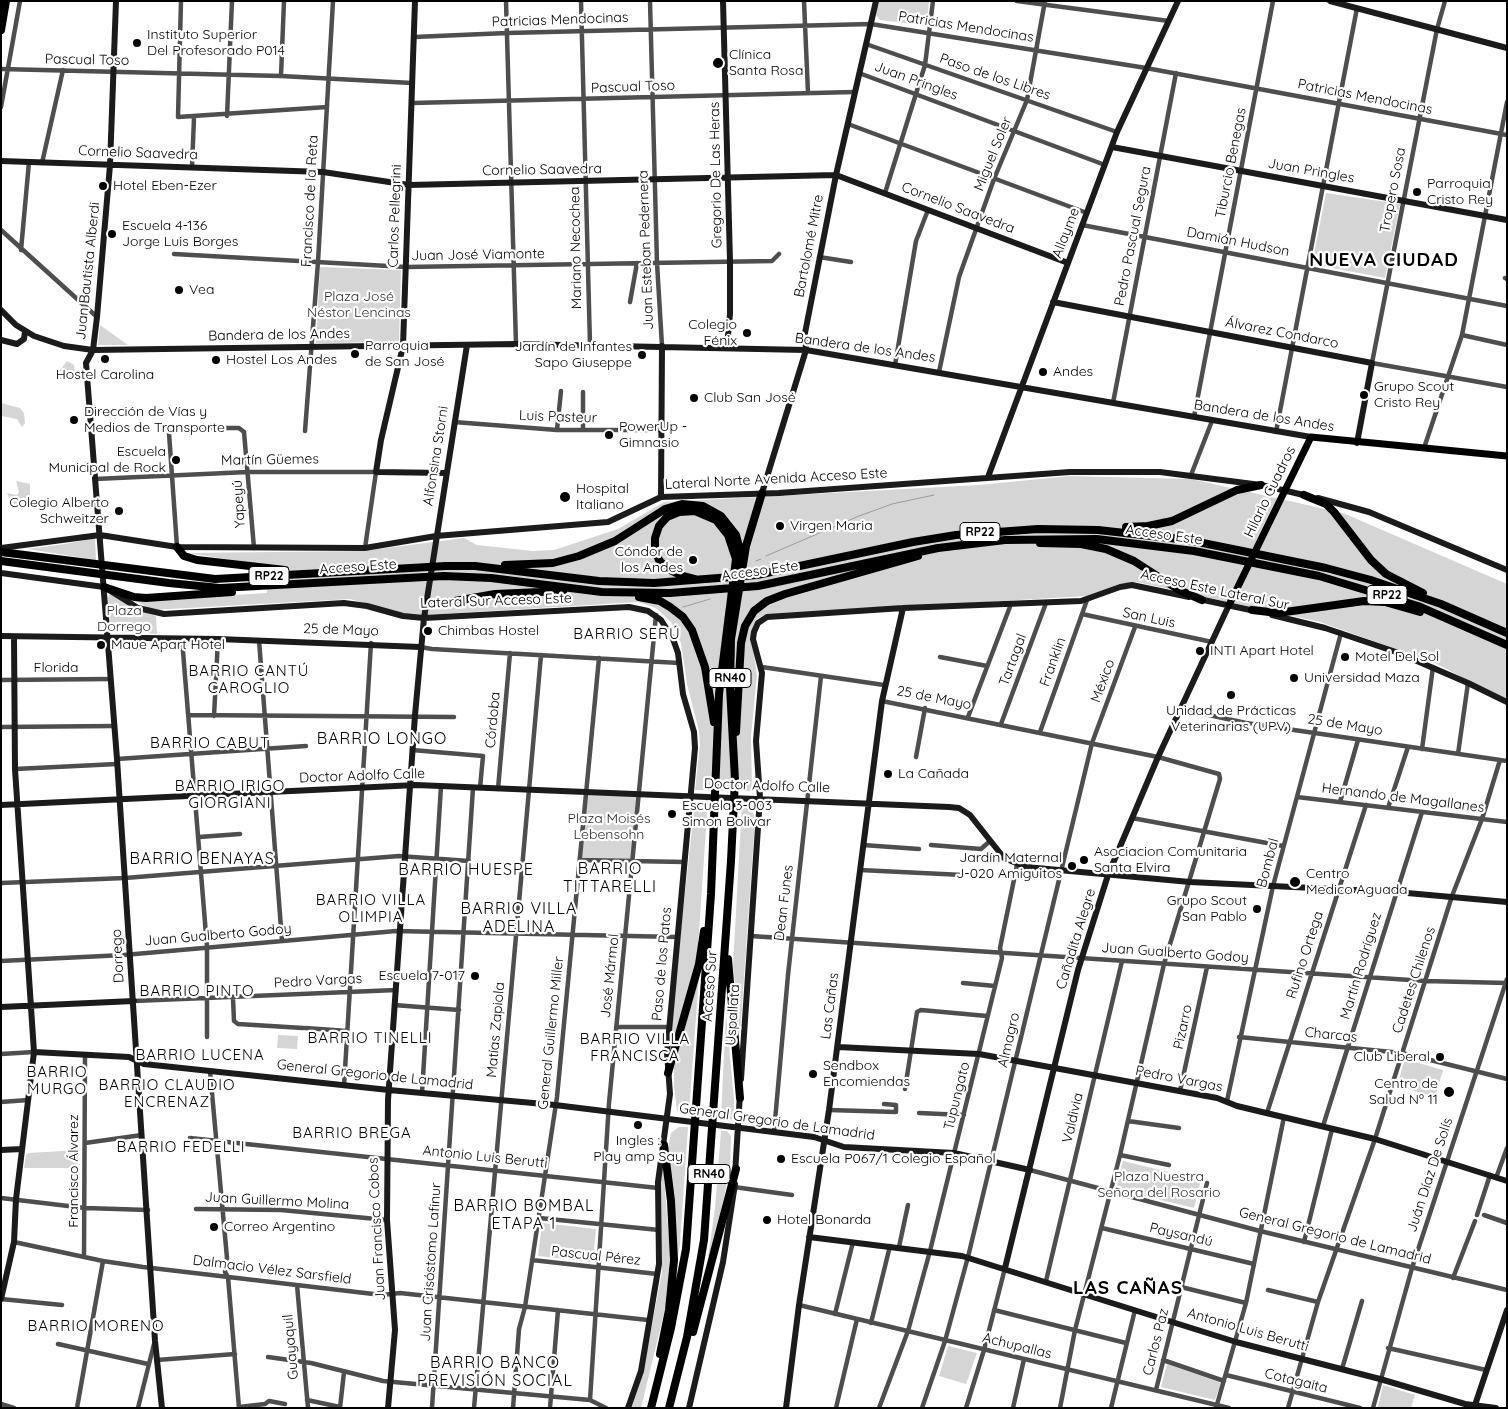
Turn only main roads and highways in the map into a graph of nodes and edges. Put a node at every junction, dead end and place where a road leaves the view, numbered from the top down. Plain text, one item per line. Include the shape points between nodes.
1 (6, 1) edge
2 (1, 30) edge
3 (1311, 437) joint
4 (1507, 456) edge
5 (1261, 485) road end
6 (762, 493) road end
7 (1304, 495) road end
8 (986, 531) junction
9 (1005, 540) junction
10 (984, 543) junction
11 (177, 548) road end
12 (1, 552) edge
13 (1252, 557) joint
14 (1, 561) edge
15 (739, 564) junction
16 (475, 566) junction
17 (369, 568) junction
18 (93, 569) junction
19 (722, 580) junction
20 (284, 584) junction
21 (104, 587) road end
22 (581, 590) junction
23 (602, 592) junction
24 (1202, 600) road end
25 (426, 602) road end
26 (733, 603) junction
27 (1441, 604) junction
28 (1229, 605) road end
29 (1252, 610) road end
30 (1465, 614) junction
31 (1447, 617) junction
32 (1469, 627) junction
33 (1507, 628) edge
34 (1507, 633) edge
35 (1507, 645) edge
36 (1507, 649) edge
37 (717, 743) junction
38 (734, 754) junction
39 (710, 894) junction
40 (726, 937) junction
41 (668, 1073) road end
42 (740, 1098) road end
43 (664, 1145) road end
44 (736, 1169) road end
45 (646, 1408) edge
46 (651, 1408) edge
47 (670, 1408) edge

1 - 2 highway
3 - 4 main road, Bandera de los Andes
3 - 13 main road, Hilario Cuadros
5 - 8 highway via 1236,490 1183,517 1148,526 1023,526
6 - 15 highway
7 - 27 highway via 1326,504 1386,574
8 - 19 highway, Acceso Este / RP22 via 921,540 786,570
8 - 27 highway, Acceso Este / RP22 via 1124,531 1265,555 1371,580
9 - 10 highway, Acceso Este / RP22
9 - 24 highway via 1081,544 1106,549 1134,561 1179,590
9 - 31 highway, Acceso Este / RP22 via 1072,538 1123,541 1238,559 1319,576
10 - 23 highway, Acceso Este / RP22 via 910,552 758,586 670,593
10 - 38 highway via 912,557 785,594 760,606 749,619 741,643
11 - 17 highway via 191,558 273,570
12 - 18 highway, Acceso Este / RP22
13 - 28 main road, Cañadita Alegre
14 - 18 highway, Acceso Este / RP22
15 - 16 highway via 739,543 729,524 714,511 690,504 671,507 615,541 568,559 537,564
15 - 19 highway via 728,535 710,516 684,511 662,522 654,546 665,566 684,577
15 - 26 highway, Acceso Sur / RN40
16 - 17 highway, Acceso Este / RP22
16 - 19 highway, Acceso Este / RP22 via 634,584
17 - 18 highway, Acceso Este / RP22 via 214,579 118,568
18 - 20 highway, Acceso Este / RP22 via 119,576 220,588
20 - 21 highway via 235,592 146,598
20 - 22 highway, Acceso Este / RP22 via 444,576 491,578
22 - 23 highway, Acceso Este / RP22
22 - 25 highway via 495,594 438,604
23 - 37 highway via 660,601 687,622 699,644 705,667
26 - 37 highway, Acceso Sur / RN40 via 721,662
26 - 38 highway, Acceso Sur / RN40 via 730,656
27 - 30 highway, Acceso Este / RP22
29 - 31 highway via 1278,613 1364,601 1385,602
30 - 33 highway
30 - 34 highway, Acceso Este / RP22
31 - 32 highway, Acceso Este / RP22
32 - 35 highway, Acceso Este / RP22
32 - 36 highway
37 - 39 highway, Acceso Sur / RN40
38 - 40 highway, Acceso Sur / RN40 via 732,861
39 - 41 highway via 699,964
39 - 46 highway, Acceso Sur / RN40 via 686,1249
40 - 42 highway
40 - 47 highway, Acceso Sur / RN40 via 704,1240 687,1337
43 - 45 highway via 671,1201 673,1275 667,1324
44 - 47 highway via 681,1380

